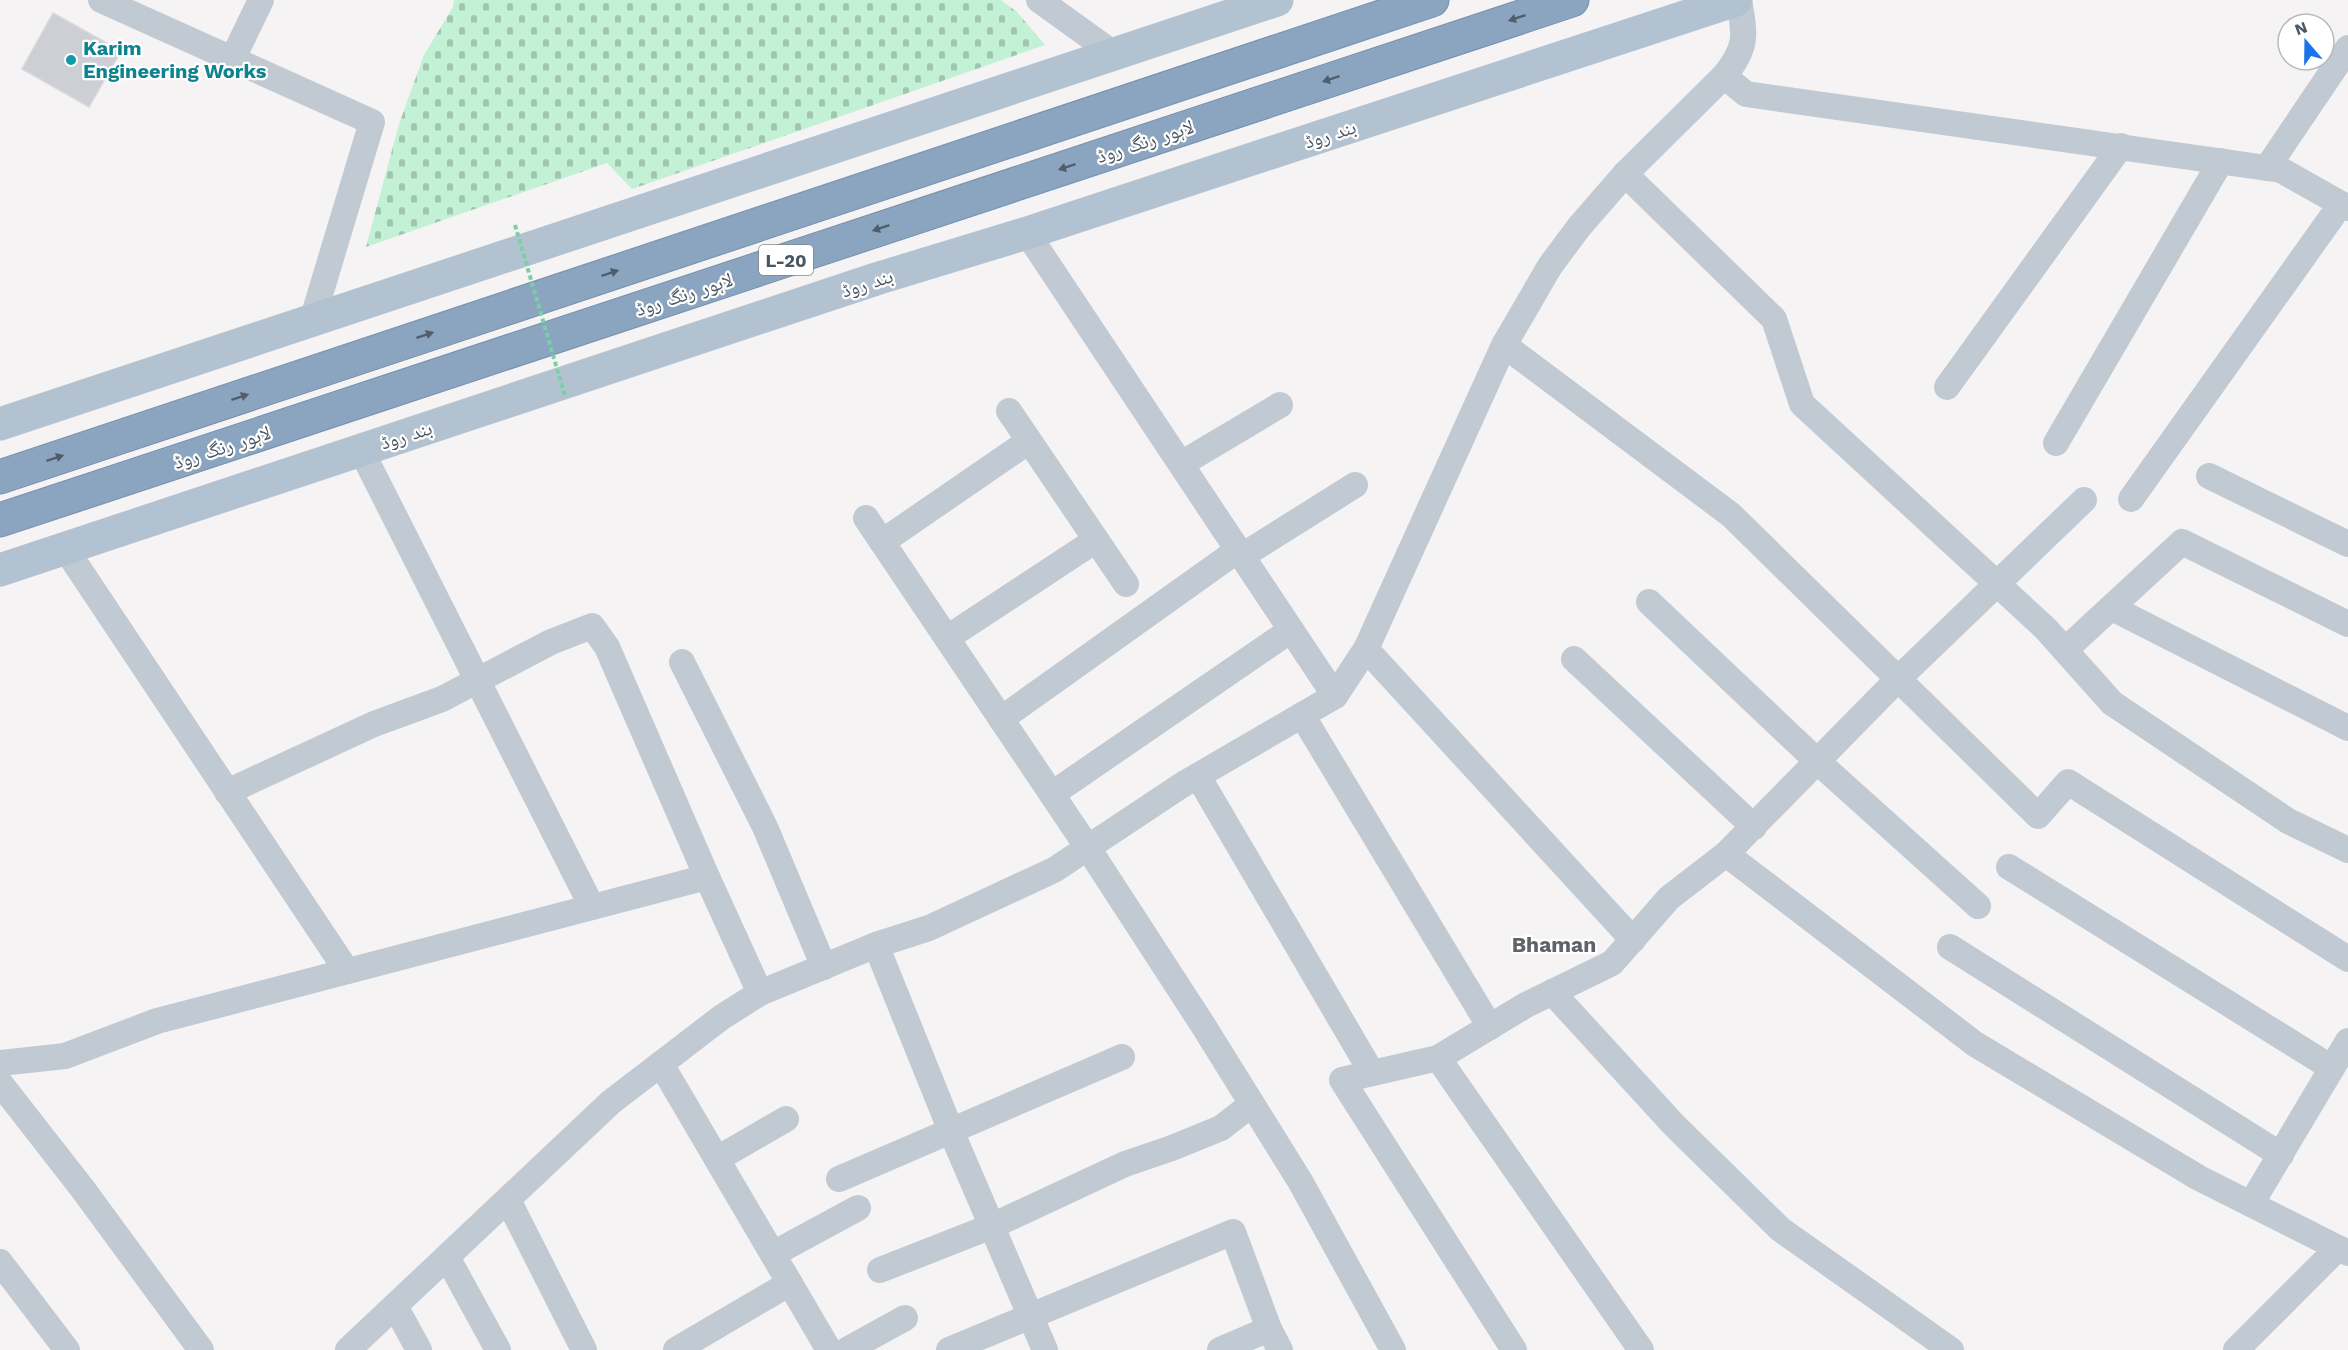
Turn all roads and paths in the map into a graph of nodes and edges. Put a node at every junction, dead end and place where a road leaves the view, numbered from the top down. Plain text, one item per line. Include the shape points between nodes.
1 (101, 0) edge
2 (261, 0) edge
3 (1039, 0) edge
4 (1278, 0) edge
5 (1432, 0) edge
6 (1572, 0) edge
7 (1737, 0) edge
8 (2348, 48) edge
9 (1114, 54) junction
10 (232, 58) junction
11 (1724, 76) junction
12 (2121, 146) junction
13 (2221, 161) junction
14 (2267, 168) junction
15 (1625, 174) junction
16 (2344, 206) edge
17 (514, 225) dead end
18 (1028, 233) junction
19 (312, 321) junction
20 (1504, 345) junction
21 (1947, 387) dead end
22 (565, 396) dead end
23 (1280, 405) dead end
24 (1009, 411) dead end
25 (0, 424) edge
26 (1029, 441) junction
27 (2056, 443) dead end
28 (361, 450) junction
29 (1181, 464) junction
30 (2209, 476) dead end
31 (0, 477) edge
32 (1355, 484) dead end
33 (2084, 500) dead end
34 (2131, 500) dead end
35 (866, 518) dead end
36 (0, 520) edge
37 (1096, 540) junction
38 (882, 542) junction
39 (2348, 544) edge
40 (64, 548) junction
41 (1240, 553) junction
42 (0, 570) edge
43 (1126, 584) dead end
44 (1997, 584) junction
45 (1649, 602) dead end
46 (2112, 608) junction
47 (2348, 624) edge
48 (1291, 630) junction
49 (947, 638) junction
50 (1365, 649) junction
51 (2065, 650) junction
52 (1574, 659) dead end
53 (682, 662) dead end
54 (1899, 679) junction
55 (477, 681) junction
56 (1335, 696) junction
57 (1302, 715) junction
58 (1001, 719) junction
59 (2348, 728) edge
60 (1818, 762) junction
61 (1198, 776) junction
62 (227, 792) junction
63 (1052, 794) junction
64 (1754, 827) junction
65 (1088, 848) junction
66 (2348, 850) edge
67 (1726, 854) junction
68 (2009, 867) dead end
69 (707, 877) junction
70 (1978, 906) dead end
71 (592, 908) junction
72 (1633, 940) junction
73 (876, 945) junction
74 (1950, 947) dead end
75 (2348, 959) edge
76 (824, 967) junction
77 (347, 971) junction
78 (760, 993) junction
79 (1552, 993) junction
80 (1491, 1027) junction
81 (2348, 1041) edge
82 (1122, 1057) dead end
83 (1438, 1058) junction
84 (0, 1063) edge
85 (661, 1064) junction
86 (2332, 1068) junction
87 (1372, 1073) junction
88 (0, 1083) edge
89 (1252, 1104) junction
90 (786, 1119) dead end
91 (951, 1131) junction
92 (2281, 1155) junction
93 (717, 1159) junction
94 (839, 1179) dead end
95 (508, 1200) junction
96 (2251, 1204) junction
97 (858, 1208) dead end
98 (992, 1226) junction
99 (2343, 1251) edge
100 (773, 1254) junction
101 (447, 1257) junction
102 (0, 1262) edge
103 (880, 1270) dead end
104 (790, 1283) junction
105 (394, 1306) junction
106 (905, 1318) dead end
107 (1030, 1318) junction
108 (1274, 1340) edge
109 (68, 1350) edge
110 (201, 1350) edge
111 (348, 1350) edge
112 (419, 1350) edge
113 (498, 1350) edge
114 (584, 1350) edge
115 (676, 1350) edge
116 (830, 1350) edge
117 (847, 1350) edge
118 (949, 1350) edge
119 (1045, 1350) edge
120 (1220, 1350) edge
121 (1393, 1350) edge
122 (1514, 1350) edge
123 (1641, 1350) edge
124 (1951, 1350) edge
125 (2236, 1350) edge

1 - 10 street
2 - 10 street
3 - 9 street
4 - 9 main road
31 -> 5 highway, L-20
6 -> 36 highway, لاہور رنگ روڈ / L-20
7 - 11 street via 1745,34 1737,60
7 - 18 main road, بند روڈ
8 - 14 street
9 - 19 main road
10 - 19 street via 372,122
11 - 12 street via 1746,94
11 - 15 street
12 - 13 street
12 - 21 street
13 - 14 street
13 - 27 street
14 - 16 street via 2281,170
15 - 20 street via 1550,266
15 - 44 street via 1774,319 1802,404
16 - 34 street
17 - 22 path, bridge
18 - 28 main road, بند روڈ via 876,279
18 - 29 street
19 - 25 main road
20 - 50 street
20 - 54 street via 1731,515
23 - 29 street
24 - 26 street
26 - 37 street
26 - 38 street
28 - 40 main road, بند روڈ
28 - 55 street
29 - 41 street
30 - 39 street
32 - 41 street
33 - 44 street
35 - 38 street
37 - 43 street
37 - 49 street
38 - 49 street
40 - 42 main road, بند روڈ
40 - 62 street
41 - 48 street
41 - 58 street
44 - 51 street
44 - 54 street
45 - 60 street
46 - 47 street via 2182,542
46 - 51 street
46 - 59 street
48 - 56 street
48 - 63 street
49 - 58 street
50 - 56 street
50 - 72 street
51 - 66 street via 2112,704 2288,821
52 - 64 street
53 - 76 street via 765,827
54 - 60 street
54 - 75 street via 2038,816 2068,782
55 - 62 street
55 - 69 street via 551,642 591,627 607,647
55 - 71 street
56 - 57 street
57 - 61 street
57 - 80 street
58 - 63 street
60 - 64 street
60 - 70 street
61 - 65 street
61 - 87 street
62 - 77 street
63 - 65 street
64 - 67 street
65 - 73 street via 1054,870 929,928
65 - 89 street
67 - 72 street via 1669,898
67 - 96 street via 1976,1044 2199,1178
68 - 86 street
69 - 71 street
69 - 78 street
71 - 77 street
72 - 79 street via 1612,963
73 - 76 street
73 - 91 street
74 - 92 street
76 - 78 street
77 - 84 street via 156,1021 65,1056
78 - 85 street
79 - 80 street
79 - 124 street via 1674,1125 1780,1230
80 - 83 street
81 - 86 street
82 - 91 street
83 - 87 street
83 - 123 street
85 - 93 street
85 - 95 street via 611,1102
86 - 92 street
87 - 122 street via 1342,1080
88 - 110 street
89 - 98 street via 1221,1128 1125,1164
89 - 121 street via 1300,1181
90 - 93 street
91 - 94 street
91 - 98 street
92 - 96 street
93 - 100 street
95 - 101 street
95 - 114 street
96 - 99 street
97 - 100 street
98 - 103 street
98 - 107 street
99 - 125 street
100 - 104 street
101 - 105 street
101 - 113 street
102 - 109 street
104 - 115 street
104 - 116 street
105 - 111 street
105 - 112 street
106 - 117 street
107 - 108 street via 1233,1232
107 - 118 street
107 - 119 street
108 - 120 street

